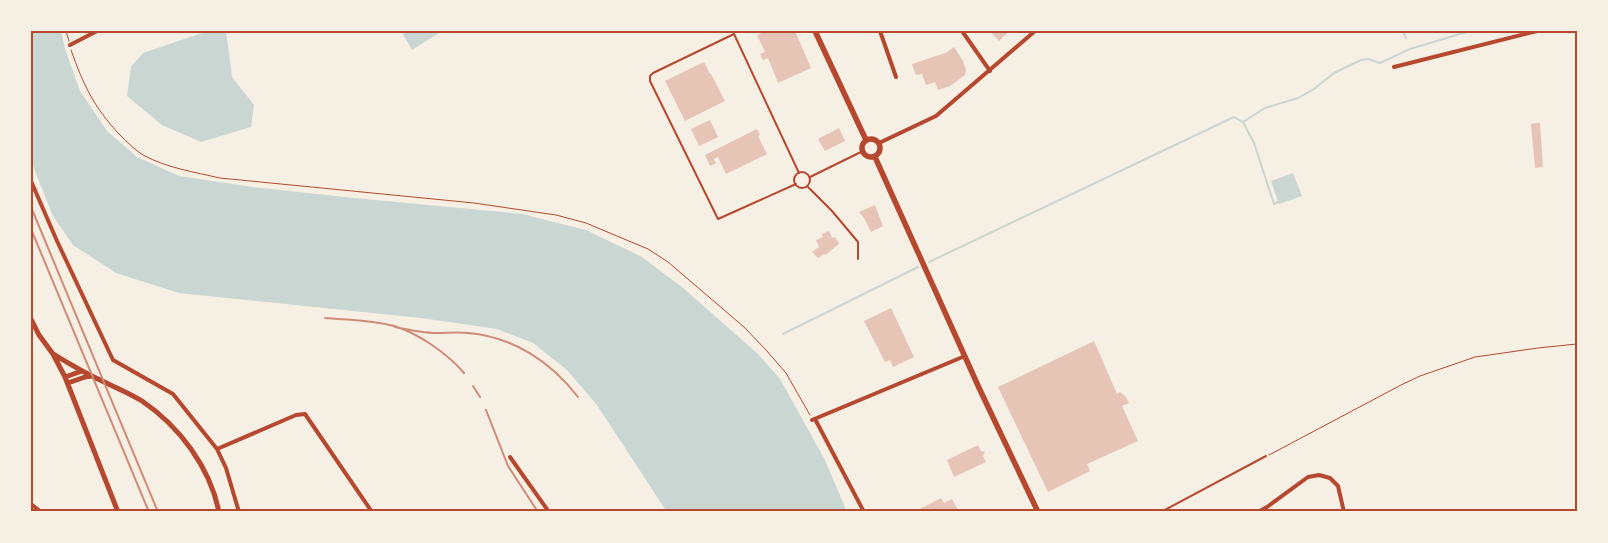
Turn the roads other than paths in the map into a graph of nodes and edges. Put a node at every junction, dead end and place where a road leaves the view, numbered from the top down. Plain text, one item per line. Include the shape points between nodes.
1 (97, 31) edge
2 (815, 31) edge
3 (880, 31) edge
4 (962, 31) edge
5 (1035, 31) edge
6 (1537, 31) edge
7 (70, 45) road end
8 (1394, 67) dead end
9 (990, 71) junction
10 (896, 78) dead end
11 (866, 140) junction
12 (879, 143) junction
13 (862, 151) junction
14 (875, 157) junction
15 (799, 173) junction
16 (810, 177) junction
17 (31, 181) edge
18 (796, 184) junction
19 (807, 186) junction
20 (858, 260) dead end
21 (31, 319) edge
22 (53, 354) junction
23 (965, 356) junction
24 (84, 374) junction
25 (66, 380) junction
26 (217, 449) junction
27 (1266, 456) road end
28 (510, 457) dead end
29 (31, 504) edge
30 (41, 512) edge
31 (118, 512) edge
32 (219, 512) edge
33 (239, 512) edge
34 (372, 512) edge
35 (549, 512) edge
36 (864, 512) edge
37 (1038, 512) edge
38 (1161, 512) edge
39 (1258, 512) edge
40 (1344, 512) edge

1 - 7 street
2 - 11 main road
3 - 10 street
4 - 9 street
5 - 9 street
6 - 8 street
9 - 12 street via 932,119
11 - 12 main road
11 - 13 main road
12 - 14 main road via 880,152
13 - 14 main road via 868,157
13 - 16 lane
14 - 23 main road
15 - 16 lane via 804,172
15 - 18 lane
15 - 18 lane via 734,34 650,76 718,219
16 - 19 lane
17 - 26 street via 114,360 173,394
18 - 19 lane
19 - 20 lane via 858,242
21 - 22 main road
22 - 24 main road
22 - 25 main road
23 - 36 street via 814,420
23 - 37 main road
24 - 25 main road
24 - 32 main road via 141,400 172,426 200,463 216,497
25 - 31 main road
26 - 33 street
26 - 34 street via 305,414
27 - 38 lane
28 - 35 street
29 - 30 street
39 - 40 street via 1308,477 1319,474 1338,486

